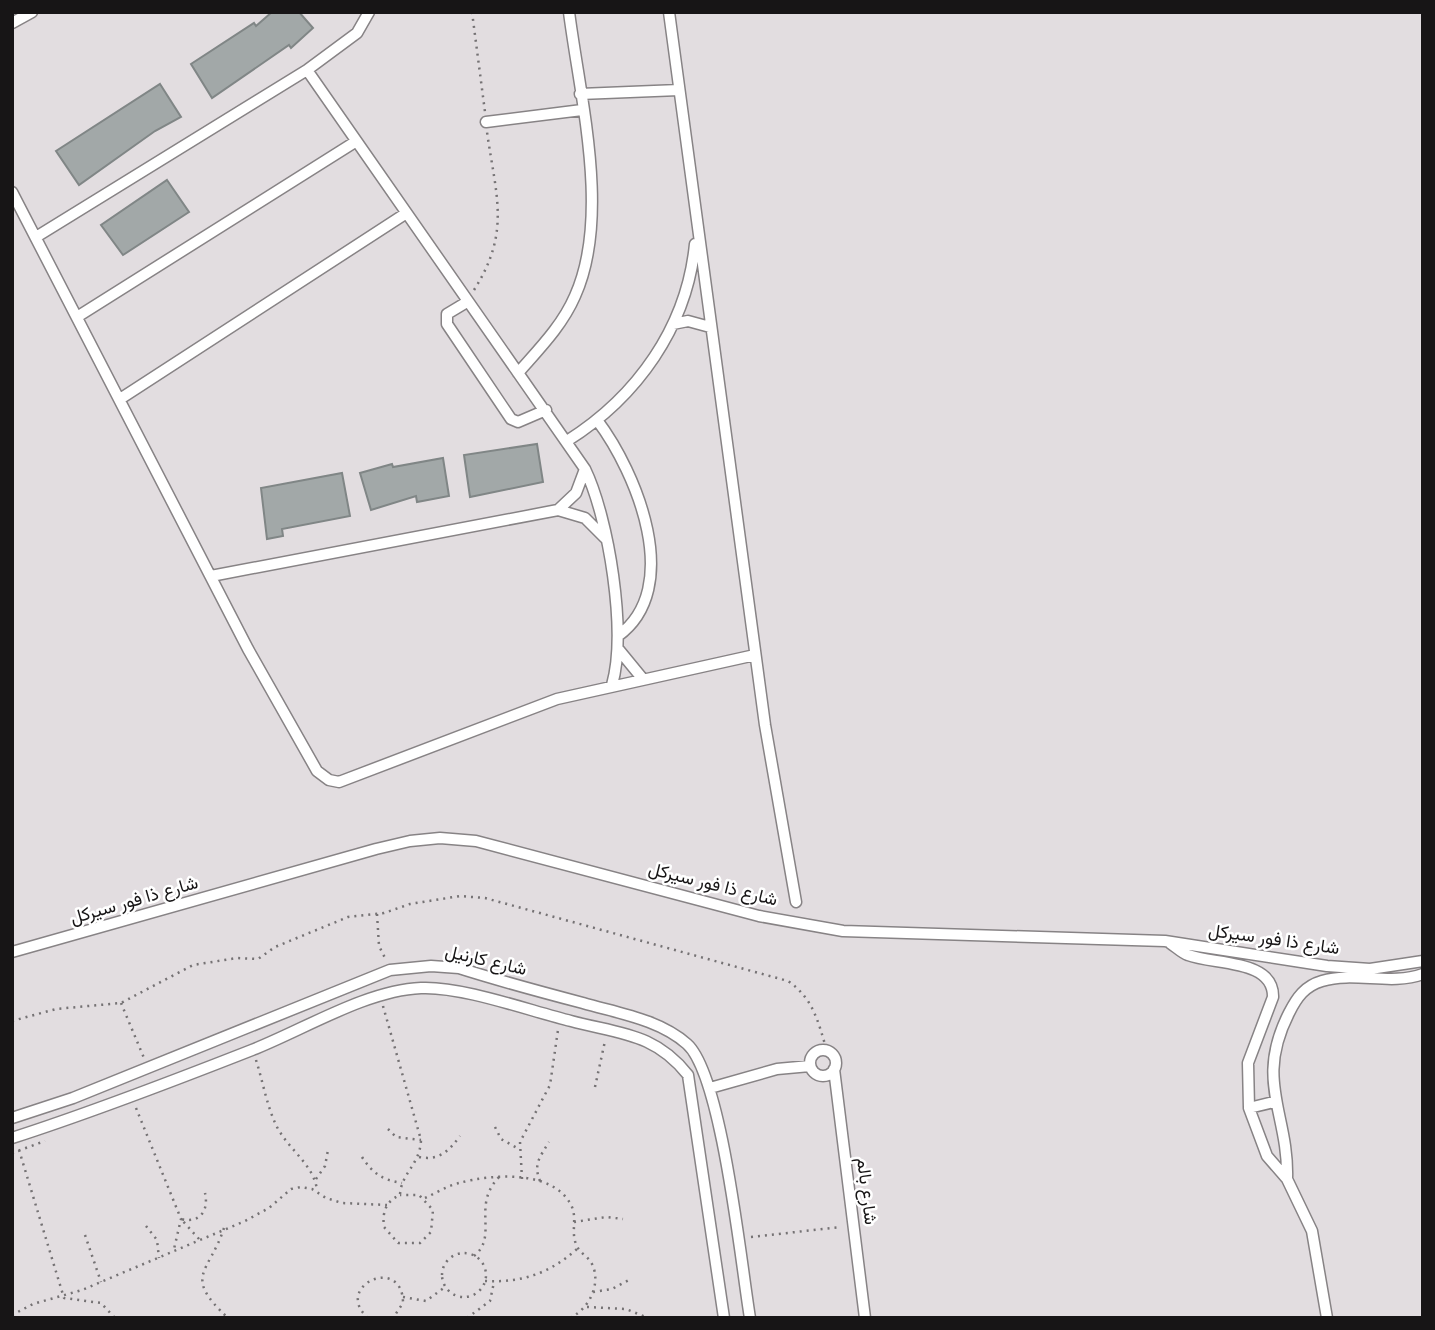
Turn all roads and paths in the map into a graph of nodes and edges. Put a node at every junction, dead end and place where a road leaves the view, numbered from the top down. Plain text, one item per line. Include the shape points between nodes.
1 (32, 12) edge
2 (369, 12) edge
3 (472, 12) edge
4 (569, 12) edge
5 (669, 12) edge
6 (12, 23) edge
7 (307, 70) junction
8 (679, 90) junction
9 (580, 94) junction
10 (582, 110) junction
11 (486, 122) junction
12 (355, 142) junction
13 (13, 192) edge
14 (405, 214) junction
15 (697, 228) junction
16 (36, 237) junction
17 (467, 302) junction
18 (77, 317) junction
19 (673, 324) junction
20 (710, 327) junction
21 (518, 373) junction
22 (120, 400) junction
23 (546, 410) junction
24 (597, 420) junction
25 (567, 441) junction
26 (585, 469) junction
27 (558, 510) junction
28 (607, 540) junction
29 (211, 576) junction
30 (618, 636) junction
31 (619, 650) junction
32 (755, 655) junction
33 (642, 678) junction
34 (612, 685) junction
35 (796, 902) dead end
36 (377, 914) dead end
37 (1166, 941) junction
38 (12, 952) edge
39 (1423, 961) edge
40 (390, 970) junction
41 (1423, 974) edge
42 (381, 996) junction
43 (121, 1003) dead end
44 (559, 1018) junction
45 (642, 1020) junction
46 (607, 1030) junction
47 (634, 1034) junction
48 (253, 1050) junction
49 (1248, 1063) junction
50 (1272, 1065) junction
51 (148, 1066) junction
52 (810, 1066) junction
53 (834, 1069) junction
54 (124, 1075) junction
55 (595, 1087) dead end
56 (710, 1088) junction
57 (131, 1095) junction
58 (1274, 1102) junction
59 (1249, 1108) junction
60 (12, 1118) edge
61 (495, 1127) dead end
62 (388, 1129) dead end
63 (460, 1136) dead end
64 (14, 1138) edge
65 (421, 1140) junction
66 (549, 1142) dead end
67 (519, 1149) junction
68 (328, 1150) dead end
69 (362, 1157) dead end
70 (419, 1157) junction
71 (499, 1177) junction
72 (316, 1179) junction
73 (522, 1179) junction
74 (1287, 1179) junction
75 (540, 1181) junction
76 (729, 1182) junction
77 (402, 1183) junction
78 (706, 1187) junction
79 (317, 1191) junction
80 (205, 1193) dead end
81 (400, 1195) junction
82 (425, 1198) junction
83 (387, 1205) junction
84 (181, 1219) junction
85 (623, 1219) dead end
86 (574, 1222) junction
87 (146, 1226) dead end
88 (854, 1226) junction
89 (224, 1228) junction
90 (85, 1235) dead end
91 (737, 1238) junction
92 (199, 1239) junction
93 (578, 1248) junction
94 (173, 1250) junction
95 (474, 1256) junction
96 (159, 1258) junction
97 (629, 1280) dead end
98 (485, 1281) junction
99 (101, 1282) junction
100 (494, 1282) junction
101 (445, 1287) junction
102 (593, 1292) junction
103 (64, 1297) junction
104 (403, 1297) junction
105 (586, 1306) junction
106 (12, 1315) edge
107 (576, 1317) edge
108 (115, 1318) edge
109 (228, 1318) edge
110 (368, 1318) edge
111 (393, 1318) edge
112 (467, 1318) edge
113 (569, 1318) edge
114 (648, 1318) edge
115 (724, 1318) edge
116 (750, 1318) edge
117 (865, 1318) edge
118 (1327, 1318) edge

1 - 6 street
2 - 7 street via 357,33
3 - 11 path
4 - 9 street
5 - 8 street
7 - 12 street
7 - 16 street
8 - 9 street
8 - 15 street
9 - 10 street
10 - 11 street
10 - 21 street via 593,202 590,251 562,320
11 - 17 path via 500,226 489,266
12 - 14 street
12 - 18 street
13 - 16 street
14 - 17 street
14 - 22 street
15 - 19 street via 688,282
15 - 20 street
16 - 18 street
17 - 21 street
17 - 23 street via 447,314 447,324 511,419 518,422
18 - 22 street
19 - 20 street via 696,322
19 - 24 street via 637,381
20 - 32 street
21 - 23 street
22 - 29 street
23 - 25 street
24 - 25 street
24 - 30 street via 630,472 648,549 646,603
25 - 26 street
26 - 27 street via 576,493
26 - 28 street
27 - 28 street via 584,518
27 - 29 street
28 - 30 street
29 - 34 street via 311,761 330,780 339,782 489,723
30 - 31 street
31 - 33 street
31 - 34 street
32 - 33 street
32 - 35 street
33 - 34 street
36 - 40 path via 379,946
37 - 38 street, شارع ذا فور سيركل via 843,931 759,916 505,847 440,838 376,849
37 - 39 street, شارع ذا فور سيركل via 1327,966 1370,969
37 - 49 street via 1186,954 1253,970 1270,980 1273,997
40 - 45 street, شارع كارنيل via 431,965 459,968
40 - 51 street, شارع كارنيل
41 - 50 street via 1390,981 1324,980 1310,986 1299,995 1283,1026
42 - 44 street, شارع كارنيل via 419,988 449,989
42 - 48 street, شارع كارنيل
42 - 65 path
43 - 51 path
44 - 46 street, شارع كارنيل
44 - 67 path via 550,1085
45 - 47 street
45 - 56 street, شارع كارنيل via 687,1044 701,1062
46 - 47 street, شارع كارنيل
46 - 55 path
47 - 78 street, شارع كارنيل via 676,1059 688,1075
48 - 57 street, شارع كارنيل
48 - 72 path via 277,1126
49 - 50 street
49 - 59 street
50 - 58 street
51 - 54 street, شارع كارنيل
52 - 53 street via 823,1076
52 - 53 street via 814,1054 827,1051 834,1056
52 - 56 street via 777,1069
53 - 88 street, شارع بالم
54 - 57 street
54 - 60 street, شارع كارنيل
56 - 76 street, شارع كارنيل
57 - 64 street, شارع كارنيل
57 - 84 path
58 - 59 street
58 - 74 street via 1288,1150
59 - 74 street via 1267,1156
61 - 67 path via 501,1139
62 - 65 path via 396,1137
63 - 70 path via 444,1154
64 - 103 path
65 - 70 path
66 - 75 path via 537,1162
67 - 73 path
68 - 72 path via 325,1167
69 - 77 path via 383,1179
70 - 77 path
71 - 73 path
71 - 82 path via 457,1183
71 - 95 path via 486,1195 486,1238
72 - 79 path
73 - 75 path
74 - 118 street via 1312,1231
75 - 86 path via 567,1200
76 - 78 street
76 - 91 street, شارع كارنيل
77 - 81 path
78 - 115 street, شارع كارنيل
79 - 83 path via 342,1203
79 - 89 path via 291,1189 262,1212
80 - 84 path via 201,1215 194,1220
81 - 82 path via 413,1193
81 - 83 path
82 - 83 path via 433,1210 434,1225 427,1238 413,1245 398,1243 387,1233 383,1219
84 - 92 path
84 - 94 path
85 - 86 path
86 - 93 path
87 - 96 path via 157,1240
88 - 91 path
88 - 117 street, شارع بالم
89 - 92 path
89 - 109 path via 201,1275 205,1293
90 - 99 path
91 - 116 street, شارع كارنيل
92 - 94 path
93 - 100 path via 543,1273
93 - 102 path via 594,1266
94 - 96 path
95 - 98 path via 484,1266
95 - 101 path via 460,1254 448,1261 442,1273
96 - 99 path
97 - 102 path
98 - 100 path
98 - 101 path via 478,1292 467,1297 454,1295
99 - 103 path
100 - 112 path via 491,1301
101 - 104 path via 426,1301
102 - 105 path
103 - 106 path via 33,1304
103 - 108 path via 101,1303
104 - 110 path via 392,1280 372,1279 359,1294 360,1308
104 - 111 path
105 - 107 path
105 - 114 path via 626,1309
107 - 113 path

